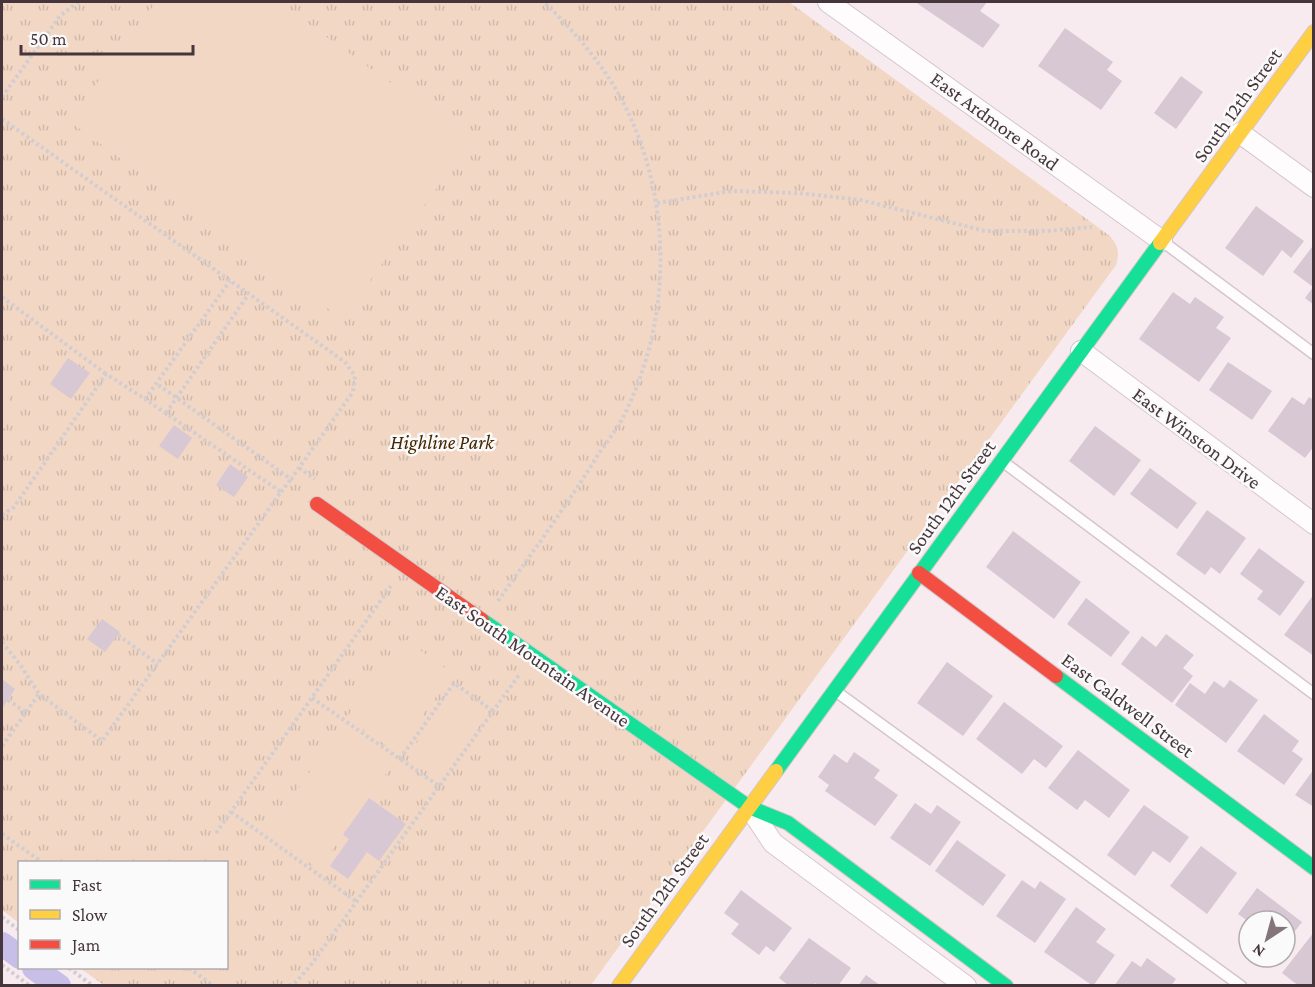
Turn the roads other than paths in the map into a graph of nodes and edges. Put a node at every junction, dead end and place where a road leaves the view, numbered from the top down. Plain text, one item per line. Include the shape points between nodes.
1 (828, 2) edge
2 (1314, 32) edge
3 (1240, 133) junction
4 (1314, 187) edge
5 (1162, 241) junction
6 (1082, 351) junction
7 (1314, 354) edge
8 (1002, 461) junction
9 (317, 504) dead end
10 (1314, 524) edge
11 (919, 573) junction
12 (834, 690) junction
13 (1314, 694) edge
14 (749, 807) junction
15 (1314, 868) edge
16 (619, 986) edge
17 (966, 986) edge
18 (1006, 986) edge
19 (1241, 986) edge

1 - 5 street, East Ardmore Road
2 - 3 street, South 12th Street
3 - 4 street
3 - 5 street, South 12th Street
5 - 6 street, South 12th Street
5 - 7 lane
6 - 8 street, South 12th Street
6 - 10 street, East Winston Drive
8 - 11 street, South 12th Street
8 - 13 lane
9 - 14 street, East South Mountain Avenue
11 - 12 street, South 12th Street
11 - 15 street, East Caldwell Street
12 - 14 street, South 12th Street
12 - 19 lane
14 - 16 street, South 12th Street
14 - 17 street, East South Mountain Avenue via 772,843
14 - 18 street, East South Mountain Avenue via 788,823

